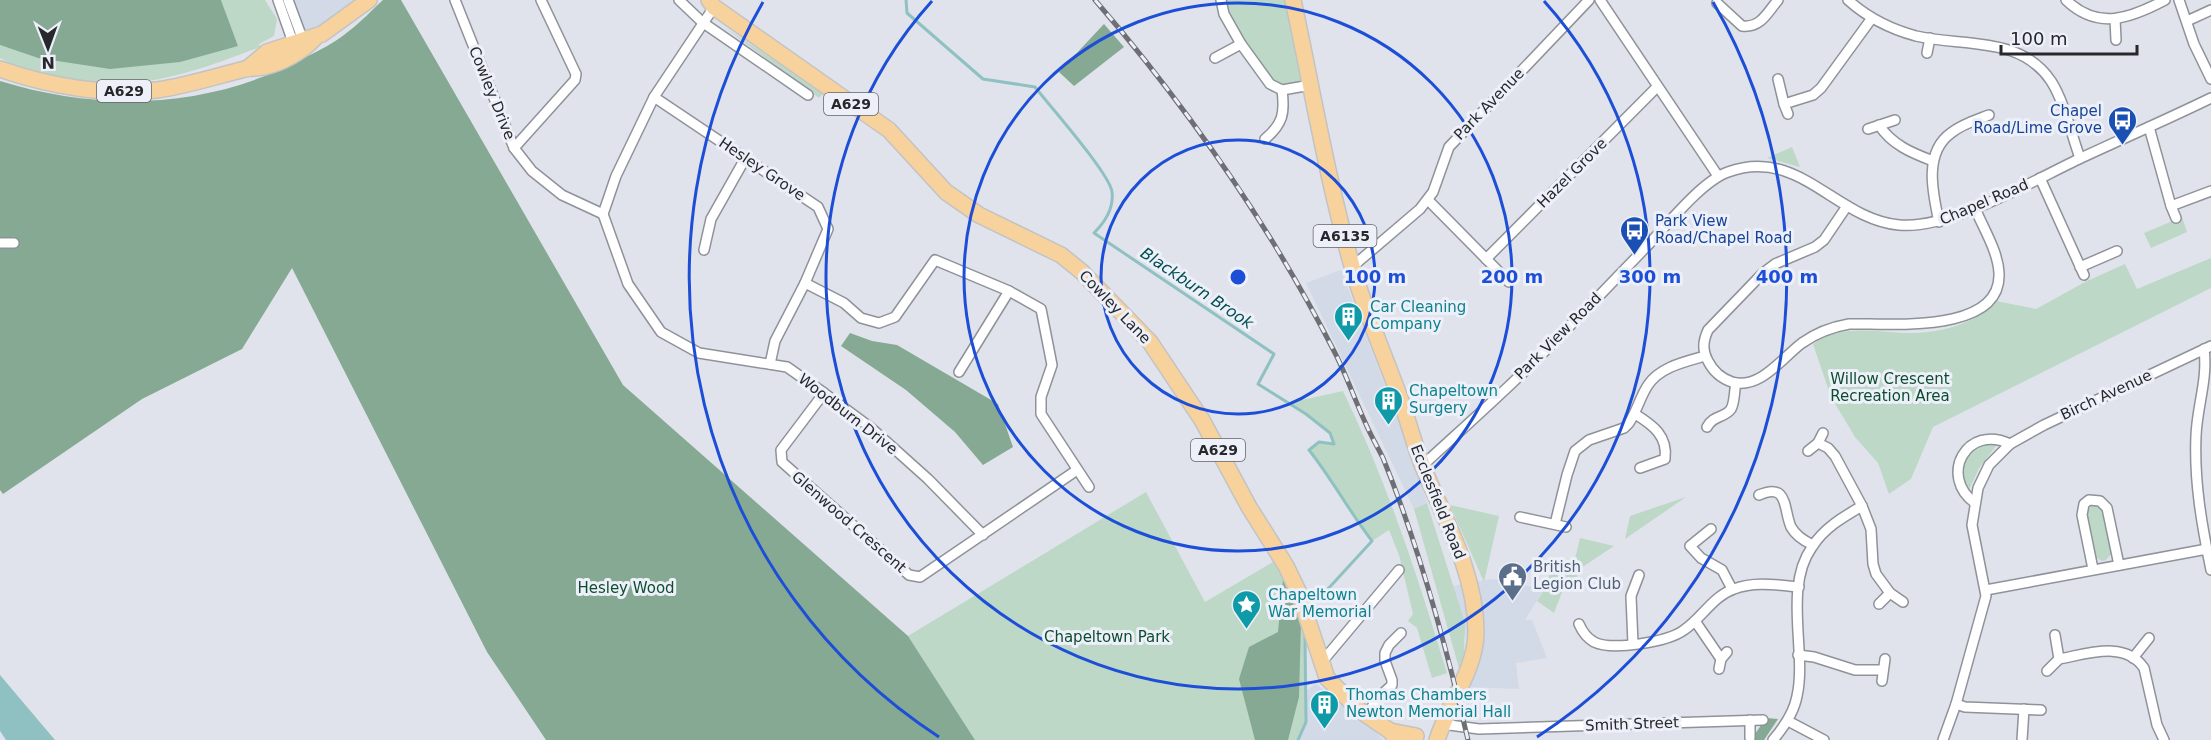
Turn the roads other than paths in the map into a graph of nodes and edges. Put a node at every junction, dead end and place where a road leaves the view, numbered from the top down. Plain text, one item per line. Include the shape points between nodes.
1 (278, 0) edge
2 (288, 0) edge
3 (368, 0) edge
4 (455, 0) edge
5 (541, 0) edge
6 (679, 0) edge
7 (1221, 0) edge
8 (1293, 0) edge
9 (1590, 0) edge
10 (1600, 0) edge
11 (1778, 0) edge
12 (1848, 0) edge
13 (2066, 0) edge
14 (2165, 0) edge
15 (2179, 0) edge
16 (1717, 3) dead end
17 (711, 4) edge
18 (2211, 10) edge
19 (1872, 18) junction
20 (2115, 19) junction
21 (2187, 21) junction
22 (702, 22) junction
23 (1930, 38) junction
24 (2116, 40) dead end
25 (303, 44) junction
26 (1241, 44) junction
27 (1927, 53) dead end
28 (1214, 59) dead end
29 (0, 69) edge
30 (1778, 79) dead end
31 (2211, 79) edge
32 (1311, 85) junction
33 (1657, 87) junction
34 (1282, 90) junction
35 (808, 95) dead end
36 (654, 97) junction
37 (2211, 98) edge
38 (1784, 104) junction
39 (1788, 114) dead end
40 (1989, 115) dead end
41 (1895, 120) dead end
42 (1880, 125) junction
43 (2149, 127) junction
44 (1868, 129) dead end
45 (1265, 139) dead end
46 (514, 148) junction
47 (746, 158) junction
48 (2080, 158) junction
49 (1933, 161) junction
50 (1718, 176) junction
51 (2040, 178) junction
52 (2211, 191) edge
53 (1428, 200) junction
54 (1847, 206) junction
55 (2171, 206) junction
56 (1975, 208) junction
57 (603, 214) junction
58 (2176, 218) dead end
59 (1939, 222) junction
60 (0, 243) edge
61 (14, 243) dead end
62 (705, 250) dead end
63 (2117, 251) dead end
64 (1486, 259) junction
65 (1352, 267) junction
66 (1509, 282) dead end
67 (805, 283) junction
68 (1009, 291) junction
69 (2208, 348) edge
70 (1705, 356) junction
71 (770, 364) junction
72 (959, 372) dead end
73 (1736, 383) junction
74 (824, 393) junction
75 (1635, 414) junction
76 (1707, 427) dead end
77 (1823, 433) dead end
78 (1818, 443) junction
79 (2010, 444) junction
80 (1808, 451) dead end
81 (1423, 465) junction
82 (1640, 468) dead end
83 (1077, 470) junction
84 (1089, 487) dead end
85 (1759, 495) dead end
86 (1975, 503) junction
87 (1862, 506) junction
88 (1520, 517) dead end
89 (1555, 524) junction
90 (1566, 527) dead end
91 (1712, 529) dead end
92 (983, 535) junction
93 (1813, 545) junction
94 (2207, 549) junction
95 (2210, 564) edge
96 (2119, 565) junction
97 (2093, 569) junction
98 (1399, 570) dead end
99 (1639, 575) dead end
100 (1799, 587) junction
101 (1732, 589) junction
102 (1986, 590) junction
103 (1890, 593) junction
104 (1903, 602) dead end
105 (1879, 604) dead end
106 (1695, 621) junction
107 (1579, 624) dead end
108 (1401, 633) dead end
109 (2055, 635) dead end
110 (2149, 638) dead end
111 (1633, 644) junction
112 (1798, 655) junction
113 (2133, 658) junction
114 (1885, 659) dead end
115 (2060, 659) junction
116 (1722, 660) dead end
117 (1321, 663) junction
118 (2047, 671) dead end
119 (1956, 704) junction
120 (2024, 709) junction
121 (2041, 710) dead end
122 (1367, 716) junction
123 (1750, 720) junction
124 (1763, 720) dead end
125 (1788, 721) junction
126 (1442, 723) junction
127 (1393, 736) edge
128 (1418, 738) edge
129 (1750, 738) dead end
130 (1437, 740) edge
131 (1773, 740) edge
132 (1824, 740) edge
133 (1943, 740) edge
134 (2022, 740) edge
135 (2164, 740) edge

1 - 25 street
2 - 25 street
3 - 25 main road, A629
4 - 46 street, Cowley Drive
5 - 46 street via 576,74 575,80
6 - 22 street
7 - 26 street via 1224,14
8 - 32 main road, Ecclesfield Road / A6135
9 - 53 street, Park Avenue via 1449,147
10 - 33 street
11 - 16 street via 1762,21 1747,27
12 - 19 street
13 - 20 street via 2086,14
14 - 20 street via 2143,12
15 - 21 street
17 - 22 street
17 - 117 main road, Cowley Lane / A629 via 889,130 946,192 979,215 1061,255 1150,342 1202,420 1286,566
18 - 21 street
19 - 23 street
19 - 38 street via 1821,88
20 - 24 street
21 - 31 street
22 - 35 street
22 - 36 street
23 - 27 street
23 - 48 street via 1996,46 2024,56 2041,69 2057,93
25 - 29 main road, A629 via 267,52 248,68 157,90 69,87
26 - 28 street
26 - 34 street via 1270,84
30 - 38 street
32 - 34 street
32 - 65 main road, Ecclesfield Road / A6135
33 - 50 street
33 - 64 street, Hazel Grove
34 - 45 street via 1284,113 1276,130
36 - 47 street, Hesley Grove
36 - 57 street via 616,176
37 - 43 street, Chapel Road
38 - 39 street
40 - 49 street via 1948,134
41 - 42 street
42 - 44 street
42 - 49 street via 1899,145
43 - 48 street, Chapel Road
43 - 55 street
46 - 57 street, Cowley Drive via 532,171 562,195
47 - 62 street via 711,219
47 - 67 street, Hesley Grove via 818,207 828,229
48 - 51 street, Chapel Road
49 - 59 street via 1932,184
50 - 54 street, Chapel Road via 1742,167 1766,165 1802,177
50 - 81 street, Park View Road via 1536,360
51 - 56 street, Chapel Road
51 - 63 street via 2082,271
52 - 55 street
53 - 64 street
53 - 65 street, Park Avenue
54 - 59 street, Chapel Road via 1898,225
54 - 70 street via 1819,244 1775,264 1708,330
55 - 58 street
56 - 59 street, Chapel Road
56 - 73 street via 1999,274 1995,291 1984,305 1926,324 1837,326 1802,343 1762,376
57 - 71 street, Woodburn Drive via 628,284 662,332 699,353
60 - 61 street
64 - 66 street
65 - 81 main road, Ecclesfield Road / A6135
67 - 68 street via 844,303 861,318 879,323 895,317 935,260
67 - 71 street, Hesley Grove via 775,341
68 - 72 street
68 - 83 street via 1041,309 1052,364 1041,397 1041,414
69 - 79 street, Birch Avenue
69 - 94 street via 2196,434 2196,474
70 - 73 street via 1717,374
70 - 75 street via 1655,376
71 - 74 street, Woodburn Drive via 787,368
73 - 76 street via 1730,409 1711,420
74 - 92 street, Woodburn Drive via 928,479
74 - 92 street, Glenwood Crescent via 781,450 782,462 909,575 920,577
75 - 82 street via 1654,427 1665,444 1665,459
75 - 89 street via 1624,428 1589,440 1575,451
77 - 78 street
78 - 80 street
78 - 87 street via 1835,456
79 - 86 street, Birch Avenue via 1989,465
79 - 86 street via 1999,439 1978,441 1962,456 1958,467 1960,488
81 - 126 main road, Ecclesfield Road / A6135 via 1449,524 1475,602 1475,649
83 - 84 street
83 - 92 street, Glenwood Crescent
85 - 93 street via 1782,495 1791,527
86 - 102 street, Birch Avenue via 1972,525
87 - 93 street via 1834,523
87 - 103 street via 1871,529 1876,574
88 - 89 street
89 - 90 street
91 - 101 street via 1690,546 1722,570
93 - 100 street
94 - 95 street
94 - 96 street
96 - 97 street
96 - 97 street via 2107,508 2100,501 2089,500 2082,515
97 - 102 street
98 - 117 street
99 - 111 street via 1631,596
100 - 101 street via 1761,584
100 - 112 street
101 - 106 street
102 - 119 street, Birch Avenue
103 - 104 street
103 - 105 street
106 - 111 street via 1665,640
106 - 116 street
107 - 111 street via 1588,638 1597,643
108 - 122 street via 1385,653 1392,685 1376,700
109 - 115 street
110 - 113 street
112 - 114 street via 1882,676
112 - 125 street via 1798,695
113 - 115 street via 2114,651
113 - 135 street via 2144,669
115 - 118 street
117 - 122 main road, Cowley Lane / A629 via 1327,678
119 - 120 street
119 - 133 street, Birch Avenue
120 - 121 street
120 - 134 street
122 - 127 main road, Cowley Lane / A629
123 - 124 street, Smith Street
123 - 126 street, Smith Street via 1479,729
123 - 129 street
125 - 131 street
125 - 132 street
126 - 128 main road
126 - 130 main road, Ecclesfield Road / A6135
127 - 128 main road, Cowley Lane / A629

